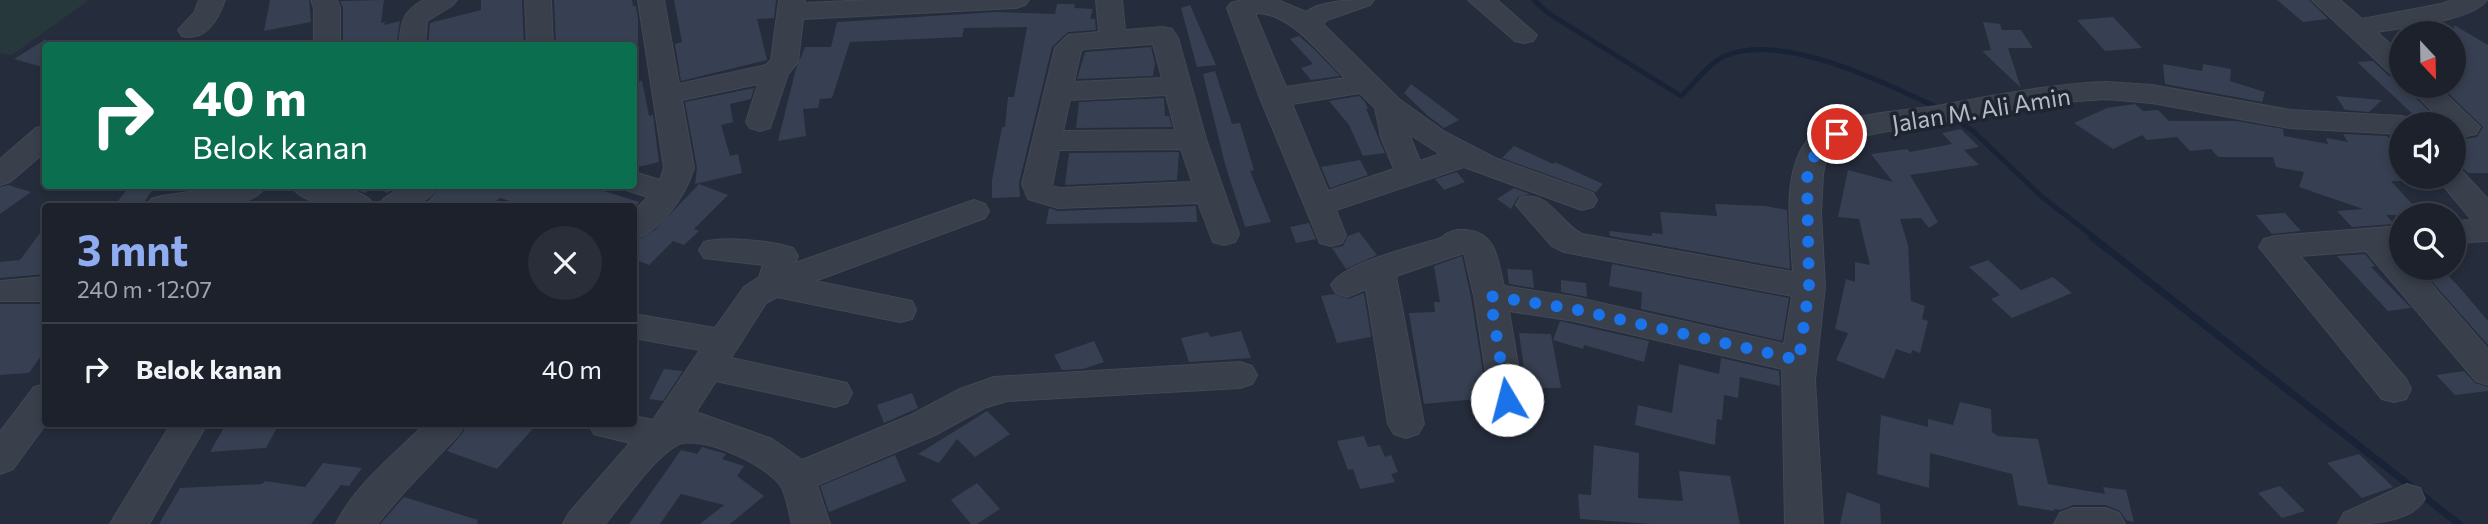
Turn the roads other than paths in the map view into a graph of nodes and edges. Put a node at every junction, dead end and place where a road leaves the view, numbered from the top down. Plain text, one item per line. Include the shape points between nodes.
1 (212, 0) edge
2 (324, 0) edge
3 (444, 0) edge
4 (538, 0) edge
5 (651, 0) edge
6 (1016, 0) edge
7 (1109, 0) edge
8 (1361, 0) edge
9 (1481, 0) edge
10 (2325, 0) edge
11 (2474, 0) edge
12 (791, 6) edge
13 (1310, 24) junction
14 (2357, 28) junction
15 (191, 30) dead end
16 (1524, 35) dead end
17 (1113, 39) junction
18 (327, 42) edge
19 (412, 42) edge
20 (540, 42) edge
21 (2389, 57) edge
22 (775, 72) junction
23 (1367, 83) junction
24 (1178, 86) junction
25 (1057, 92) junction
26 (666, 96) junction
27 (1274, 98) junction
28 (2435, 98) edge
29 (1389, 105) junction
30 (760, 122) dead end
31 (2389, 125) edge
32 (2469, 127) edge
33 (42, 138) edge
34 (1192, 139) junction
35 (1047, 141) junction
36 (1465, 156) junction
37 (4, 168) edge
38 (1411, 174) junction
39 (637, 183) edge
40 (247, 189) edge
41 (314, 189) edge
42 (419, 189) edge
43 (2462, 189) edge
44 (667, 192) junction
45 (1210, 192) junction
46 (1582, 200) dead end
47 (193, 203) edge
48 (352, 203) edge
49 (398, 203) edge
50 (1319, 205) junction
51 (1531, 205) dead end
52 (974, 211) dead end
53 (2488, 218) edge
54 (637, 225) edge
55 (2488, 230) edge
56 (2466, 231) edge
57 (1224, 234) dead end
58 (1331, 235) dead end
59 (2387, 238) edge
60 (715, 250) dead end
61 (1379, 270) junction
62 (772, 284) junction
63 (1347, 285) dead end
64 (1809, 287) junction
65 (42, 289) edge
66 (5, 291) dead end
67 (1490, 296) junction
68 (900, 310) dead end
69 (637, 327) edge
70 (715, 354) junction
71 (1799, 360) junction
72 (2488, 372) edge
73 (1240, 375) dead end
74 (2393, 389) dead end
75 (835, 393) dead end
76 (1507, 400) dead end
77 (42, 402) edge
78 (1406, 424) dead end
79 (187, 427) edge
80 (444, 427) edge
81 (620, 427) edge
82 (662, 436) junction
83 (0, 460) edge
84 (797, 478) junction
85 (2406, 499) dead end
86 (129, 524) edge
87 (355, 524) edge
88 (582, 524) edge
89 (811, 524) edge
90 (1804, 524) edge
91 (2073, 524) edge
92 (2106, 524) edge
93 (2357, 524) edge

1 - 15 street via 206,16
2 - 18 street
3 - 19 street via 414,19
4 - 20 street
5 - 26 street
6 - 12 street
7 - 17 street
8 - 13 street via 1318,14
9 - 16 street
10 - 14 street
11 - 14 street via 2448,11
12 - 22 street via 783,62
13 - 23 street
13 - 27 street via 1271,0 1240,8
14 - 21 street
17 - 24 street via 1163,35
17 - 25 street via 1071,44
22 - 26 street
22 - 30 street
23 - 27 street
23 - 29 street
24 - 25 street
24 - 34 street
25 - 35 street
26 - 44 street via 679,169
27 - 50 street
28 - 32 street
29 - 36 street
29 - 38 street via 1395,137
31 - 64 street, Jalan M. Ali Amin via 2277,118 2134,92 2094,91 1837,134 1818,146 1812,158 1806,194
33 - 37 street
34 - 35 street
34 - 45 street
35 - 45 street via 1037,184 1042,195
36 - 38 street
36 - 46 street
38 - 50 street
39 - 44 street
40 - 47 street via 223,200
41 - 48 street
42 - 49 street
43 - 53 street
44 - 54 street
45 - 57 street
50 - 58 street
51 - 64 street via 1575,244
52 - 62 street
55 - 56 street
59 - 72 street
59 - 74 street via 2275,247
60 - 62 street via 782,257
61 - 63 street
61 - 67 street via 1467,240 1478,247
61 - 78 street
62 - 68 street
62 - 70 street via 755,295
64 - 71 street, Jalan M. Ali Amin
65 - 66 street
67 - 71 street via 1574,309
67 - 76 street
69 - 70 street
70 - 75 street
70 - 82 street
71 - 90 street, Jalan M. Ali Amin
73 - 84 street via 984,392 928,424
77 - 83 street
79 - 86 street
80 - 87 street
81 - 82 street
82 - 84 street via 682,426 698,426 758,449
82 - 88 street
84 - 89 street
85 - 93 street
91 - 92 street

